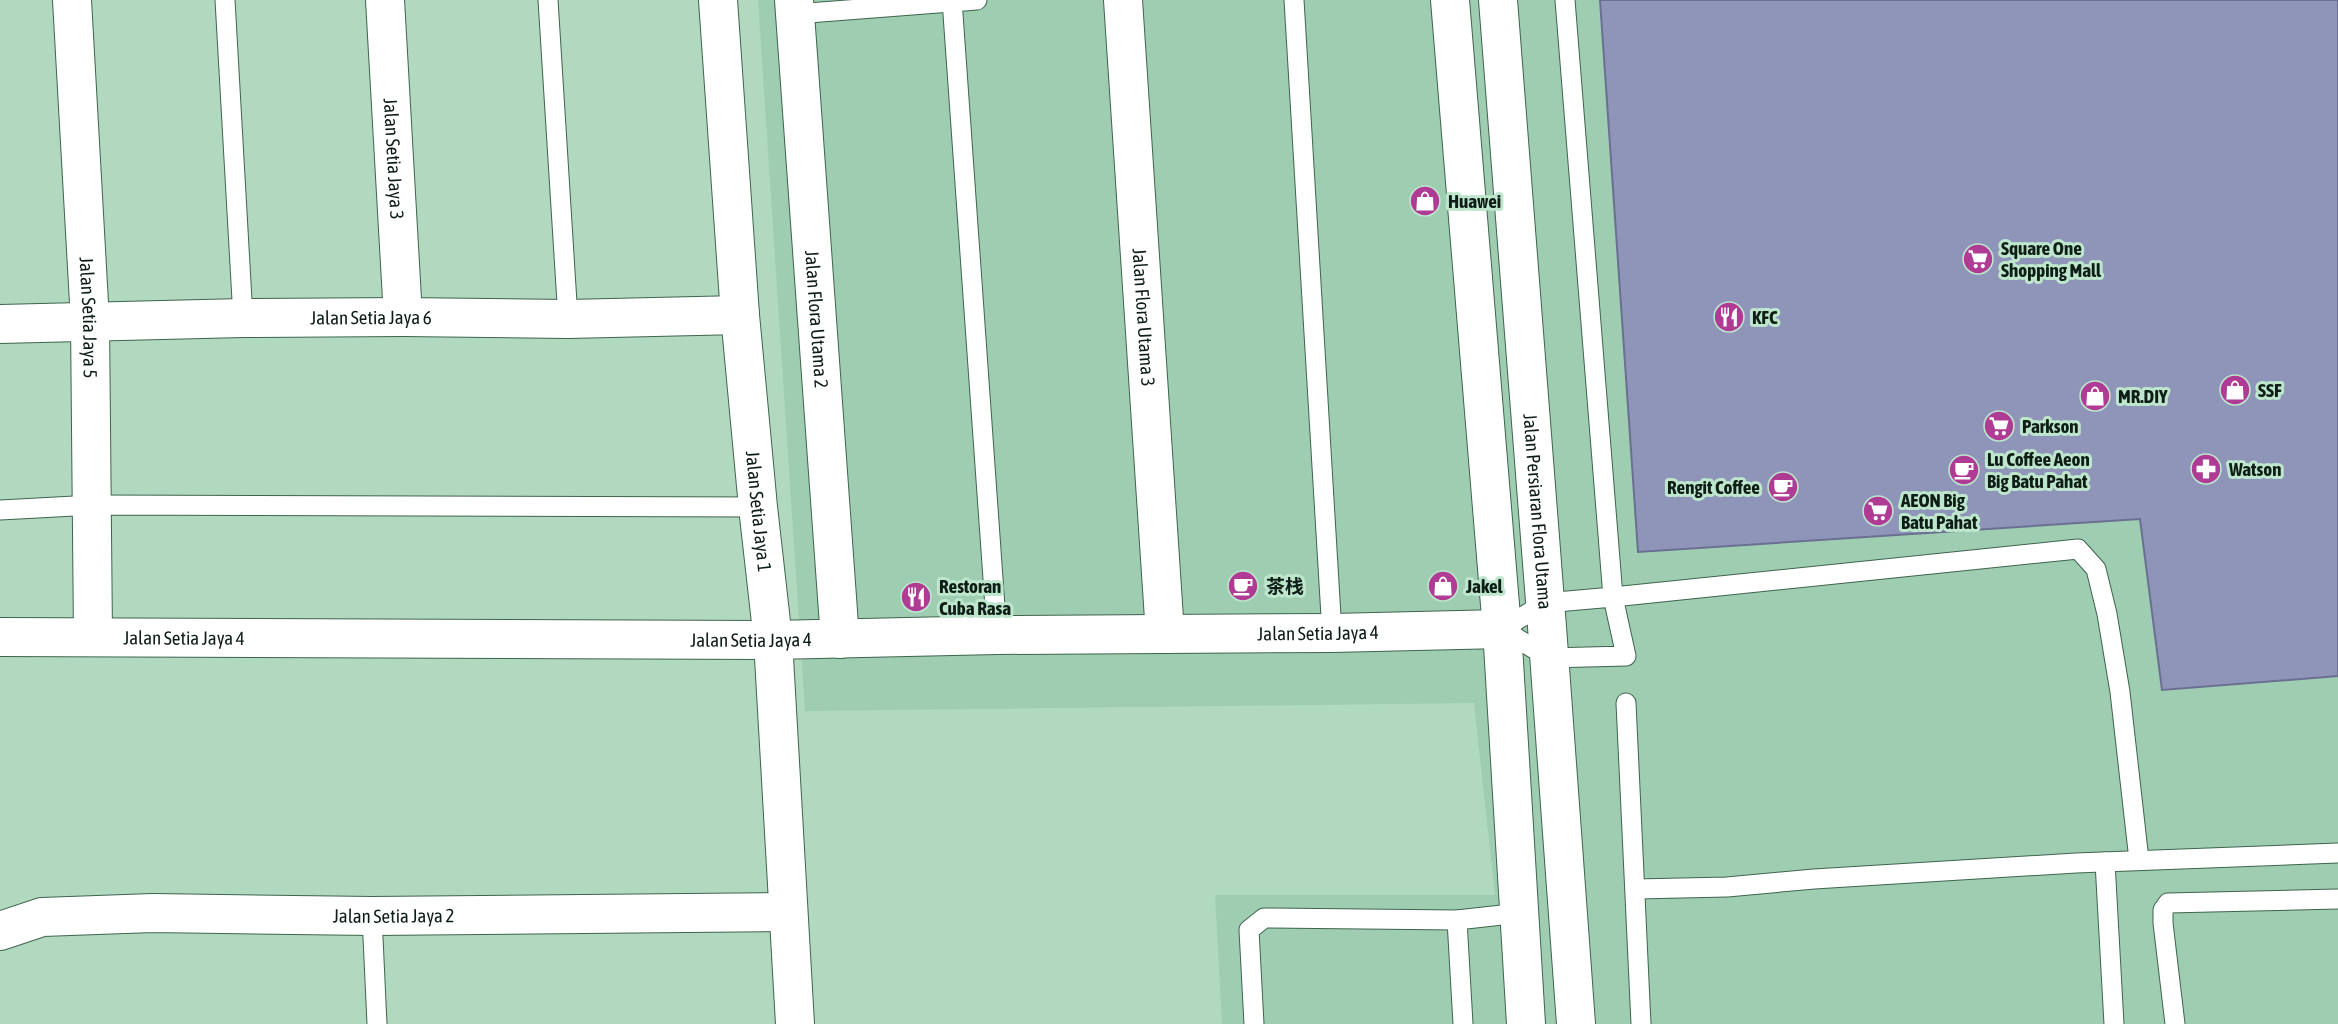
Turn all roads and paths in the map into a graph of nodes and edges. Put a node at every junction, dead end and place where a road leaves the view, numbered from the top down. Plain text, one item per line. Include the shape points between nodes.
1 (72, 0) edge
2 (225, 0) edge
3 (385, 0) edge
4 (548, 0) edge
5 (718, 0) edge
6 (977, 0) edge
7 (1123, 0) edge
8 (1294, 0) edge
9 (1450, 0) edge
10 (1499, 0) edge
11 (1565, 0) edge
12 (952, 1) edge
13 (794, 7) edge
14 (740, 315) junction
15 (403, 317) junction
16 (243, 318) junction
17 (568, 319) junction
18 (90, 321) junction
19 (0, 324) edge
20 (93, 505) junction
21 (758, 507) junction
22 (0, 510) edge
23 (1613, 597) junction
24 (1545, 603) junction
25 (1502, 629) junction
26 (1332, 633) junction
27 (1165, 634) junction
28 (997, 635) junction
29 (0, 637) edge
30 (93, 637) junction
31 (841, 639) junction
32 (773, 640) junction
33 (1549, 658) junction
34 (1626, 703) dead end
35 (2338, 853) edge
36 (2139, 860) junction
37 (2105, 862) junction
38 (1636, 890) junction
39 (2338, 899) edge
40 (788, 912) junction
41 (1520, 913) junction
42 (372, 916) junction
43 (1457, 920) junction
44 (0, 931) edge
45 (377, 1024) edge
46 (795, 1024) edge
47 (1254, 1024) edge
48 (1463, 1024) edge
49 (1526, 1024) edge
50 (1576, 1024) edge
51 (1642, 1024) edge
52 (2114, 1024) edge
53 (2175, 1024) edge

1 - 18 street, Jalan Setia Jaya 5
2 - 16 lane
3 - 15 street, Jalan Setia Jaya 3
4 - 17 lane
5 - 14 street, Jalan Setia Jaya 1
6 - 12 lane
7 - 27 street, Jalan Flora Utama 3
8 - 26 lane
9 - 25 street
10 - 24 street, Jalan Persiaran Flora Utama
11 - 23 lane
12 - 13 lane
12 - 28 lane
13 - 31 street, Jalan Flora Utama 2
14 - 17 street, Jalan Setia Jaya 6
14 - 21 street, Jalan Setia Jaya 1
15 - 16 street, Jalan Setia Jaya 6
15 - 17 street, Jalan Setia Jaya 6
16 - 18 street, Jalan Setia Jaya 6
18 - 19 street, Jalan Setia Jaya 6
18 - 20 street, Jalan Setia Jaya 5
20 - 21 lane
20 - 22 lane
20 - 30 street, Jalan Setia Jaya 5
21 - 32 street, Jalan Setia Jaya 1
23 - 24 lane
23 - 33 lane via 1626,656
23 - 36 lane via 2078,549 2096,569 2107,614
24 - 25 lane
24 - 33 street, Jalan Persiaran Flora Utama
25 - 26 street, Jalan Setia Jaya 4
25 - 33 lane
25 - 41 street
26 - 27 street, Jalan Setia Jaya 4
27 - 28 street, Jalan Setia Jaya 4
28 - 31 street, Jalan Setia Jaya 4
29 - 30 street, Jalan Setia Jaya 4
30 - 32 street, Jalan Setia Jaya 4
31 - 32 street, Jalan Setia Jaya 4
32 - 40 street, Jalan Setia Jaya 1
33 - 50 street, Jalan Persiaran Flora Utama
34 - 38 lane
35 - 36 lane
36 - 37 lane
37 - 38 lane
37 - 52 lane
38 - 51 lane
39 - 53 lane via 2168,903 2163,923
40 - 42 street, Jalan Setia Jaya 2
40 - 46 street, Jalan Setia Jaya 1
41 - 43 lane
41 - 49 street
42 - 44 street, Jalan Setia Jaya 2 via 153,913 42,917
42 - 45 lane
43 - 47 lane via 1264,918 1249,930
43 - 48 lane

